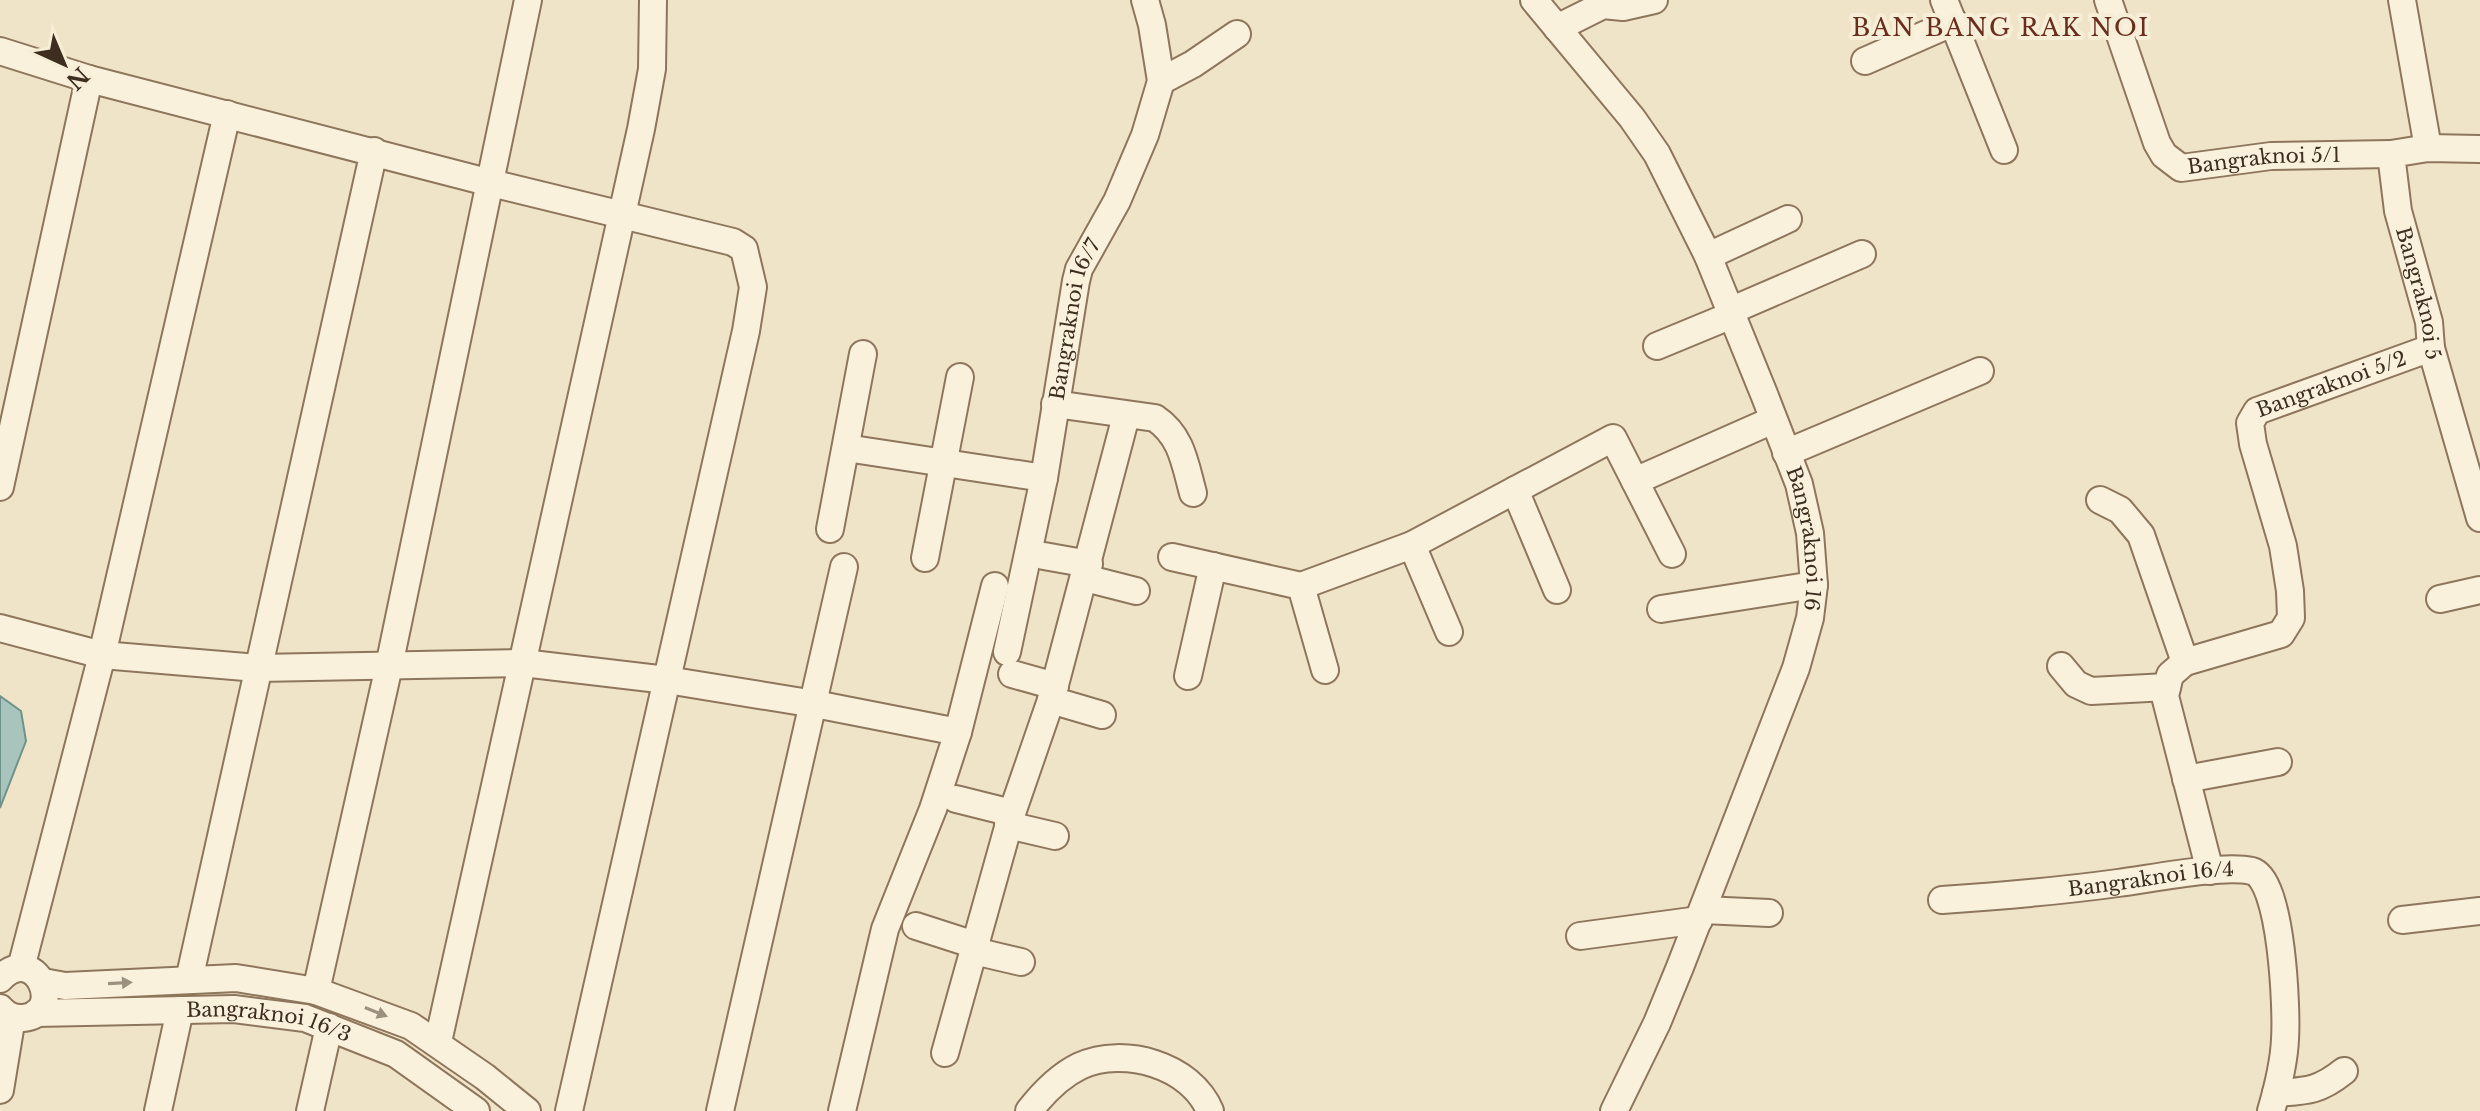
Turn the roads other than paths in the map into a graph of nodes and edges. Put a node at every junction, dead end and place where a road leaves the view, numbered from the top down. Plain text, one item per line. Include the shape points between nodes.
1 (528, 0) edge
2 (653, 0) edge
3 (1145, 0) edge
4 (1534, 0) edge
5 (1654, 0) edge
6 (2108, 0) edge
7 (2402, 0) edge
8 (1952, 7) edge
9 (1557, 28) junction
10 (1237, 34) dead end
11 (0, 51) edge
12 (1865, 61) dead end
13 (89, 79) junction
14 (1161, 81) junction
15 (227, 114) junction
16 (2428, 148) junction
17 (2480, 149) edge
18 (2004, 150) dead end
19 (374, 151) junction
20 (2391, 154) junction
21 (491, 183) junction
22 (622, 213) junction
23 (1788, 219) dead end
24 (1862, 254) dead end
25 (1708, 256) junction
26 (1731, 313) junction
27 (1657, 346) dead end
28 (2431, 348) junction
29 (863, 354) dead end
30 (1980, 371) dead end
31 (960, 377) dead end
32 (1055, 404) junction
33 (1126, 416) junction
34 (1773, 420) junction
35 (846, 448) junction
36 (1786, 453) junction
37 (942, 464) junction
38 (1044, 478) junction
39 (1635, 481) junction
40 (0, 487) edge
41 (1515, 490) junction
42 (1193, 493) dead end
43 (2100, 500) dead end
44 (2480, 518) edge
45 (830, 529) dead end
46 (1412, 545) junction
47 (1672, 554) dead end
48 (1044, 556) dead end
49 (1172, 557) dead end
50 (925, 558) dead end
51 (1213, 566) junction
52 (844, 567) dead end
53 (1087, 571) junction
54 (1814, 585) junction
55 (995, 586) dead end
56 (1301, 586) junction
57 (1557, 590) dead end
58 (2480, 590) edge
59 (1136, 591) dead end
60 (2440, 599) dead end
61 (1661, 609) dead end
62 (0, 628) edge
63 (1449, 632) dead end
64 (102, 655) junction
65 (2185, 662) junction
66 (523, 663) junction
67 (389, 666) junction
68 (2061, 666) dead end
69 (258, 668) junction
70 (1325, 670) dead end
71 (1188, 676) dead end
72 (667, 680) junction
73 (2167, 687) junction
74 (1053, 693) junction
75 (815, 704) junction
76 (1102, 715) dead end
77 (958, 732) junction
78 (2278, 762) dead end
79 (2186, 779) junction
80 (956, 799) dead end
81 (1010, 819) junction
82 (1055, 836) dead end
83 (2210, 871) junction
84 (1942, 900) dead end
85 (2480, 911) edge
86 (1769, 913) dead end
87 (1701, 915) junction
88 (2402, 920) dead end
89 (916, 926) dead end
90 (1580, 936) dead end
91 (975, 948) junction
92 (1021, 962) dead end
93 (21, 977) edge
94 (189, 980) junction
95 (316, 991) junction
96 (180, 1010) junction
97 (16, 1012) edge
98 (329, 1027) junction
99 (438, 1042) junction
100 (945, 1053) dead end
101 (2344, 1071) dead end
102 (0, 1090) edge
103 (2274, 1102) edge
104 (469, 1108) edge
105 (158, 1111) edge
106 (310, 1111) edge
107 (527, 1111) edge
108 (569, 1111) edge
109 (720, 1111) edge
110 (842, 1111) edge
111 (1029, 1111) edge
112 (1210, 1111) edge
113 (1614, 1111) edge

1 - 21 street
2 - 22 street via 652,69
3 - 14 street, Bangraknoi 16/7
4 - 9 street, Bangraknoi 16
5 - 9 street via 1603,5
6 - 20 street, Bangraknoi 5/1 via 2157,143 2181,168 2271,156
7 - 16 street
8 - 12 street
8 - 18 street
9 - 25 street, Bangraknoi 16 via 1657,154
10 - 14 street
11 - 13 street
13 - 15 street
13 - 40 street
14 - 32 street, Bangraknoi 16/7 via 1117,201 1079,269
15 - 19 street
15 - 64 street
16 - 17 street
16 - 20 street
19 - 21 street
19 - 69 street
20 - 28 street, Bangraknoi 5 via 2398,211 2427,313
21 - 22 street
21 - 67 street
22 - 66 street
22 - 72 street via 733,242 744,249 753,287
23 - 25 street
24 - 26 street
25 - 26 street, Bangraknoi 16
26 - 27 street
26 - 34 street, Bangraknoi 16
28 - 44 street, Bangraknoi 5
28 - 65 street, Bangraknoi 5/2 via 2257,411 2250,423 2253,444 2283,546 2291,618 2281,634
29 - 35 street
30 - 36 street
31 - 37 street
32 - 33 street
32 - 38 street, Bangraknoi 16/7
33 - 42 street via 1155,418 1167,426 1180,444
33 - 53 street
34 - 36 street, Bangraknoi 16
34 - 39 street
35 - 37 street
35 - 45 street
36 - 54 street, Bangraknoi 16 via 1810,533
37 - 38 street
37 - 50 street
38 - 74 street, Bangraknoi 16/7 via 1009,663
39 - 41 street via 1613,438
39 - 47 street
41 - 46 street
41 - 57 street
43 - 65 street via 2120,510 2141,535
46 - 56 street
46 - 63 street
48 - 53 street
49 - 51 street
51 - 56 street
51 - 71 street
52 - 75 street
53 - 59 street
53 - 74 street
54 - 61 street
54 - 87 street, Bangraknoi 16 via 1796,668
55 - 77 street
56 - 70 street
58 - 60 street
62 - 64 street
64 - 69 street
64 - 93 street
65 - 73 street via 2170,675
66 - 67 street
66 - 72 street
66 - 99 street
67 - 69 street
67 - 95 street
68 - 73 street via 2076,684 2091,691
69 - 94 street
72 - 75 street
72 - 108 street
73 - 79 street
74 - 76 street
74 - 81 street
75 - 77 street
75 - 109 street
77 - 110 street via 885,929
78 - 79 street
79 - 83 street
80 - 81 street
81 - 82 street
81 - 91 street
83 - 84 street, Bangraknoi 16/4 via 2045,893
83 - 103 street, Bangraknoi 16/4 via 2253,871 2265,880 2272,898 2286,995 2282,1072
85 - 88 street
86 - 87 street
87 - 90 street
87 - 113 street, Bangraknoi 16
89 - 91 street
91 - 92 street
91 - 100 street
93 -> 94 street via 65,986
93 - 97 street via 45,999
94 - 95 street via 236,978
95 -> 99 street via 411,1026
96 - 97 street, Bangraknoi 16/3
96 - 98 street, Bangraknoi 16/3 via 234,1009 305,1018
96 - 105 street
97 - 102 street
98 - 104 street, Bangraknoi 16/3 via 396,1054
98 - 106 street
99 - 107 street
101 - 103 street via 2326,1086
111 - 112 street via 1057,1080 1083,1065 1119,1058 1160,1065 1190,1081

